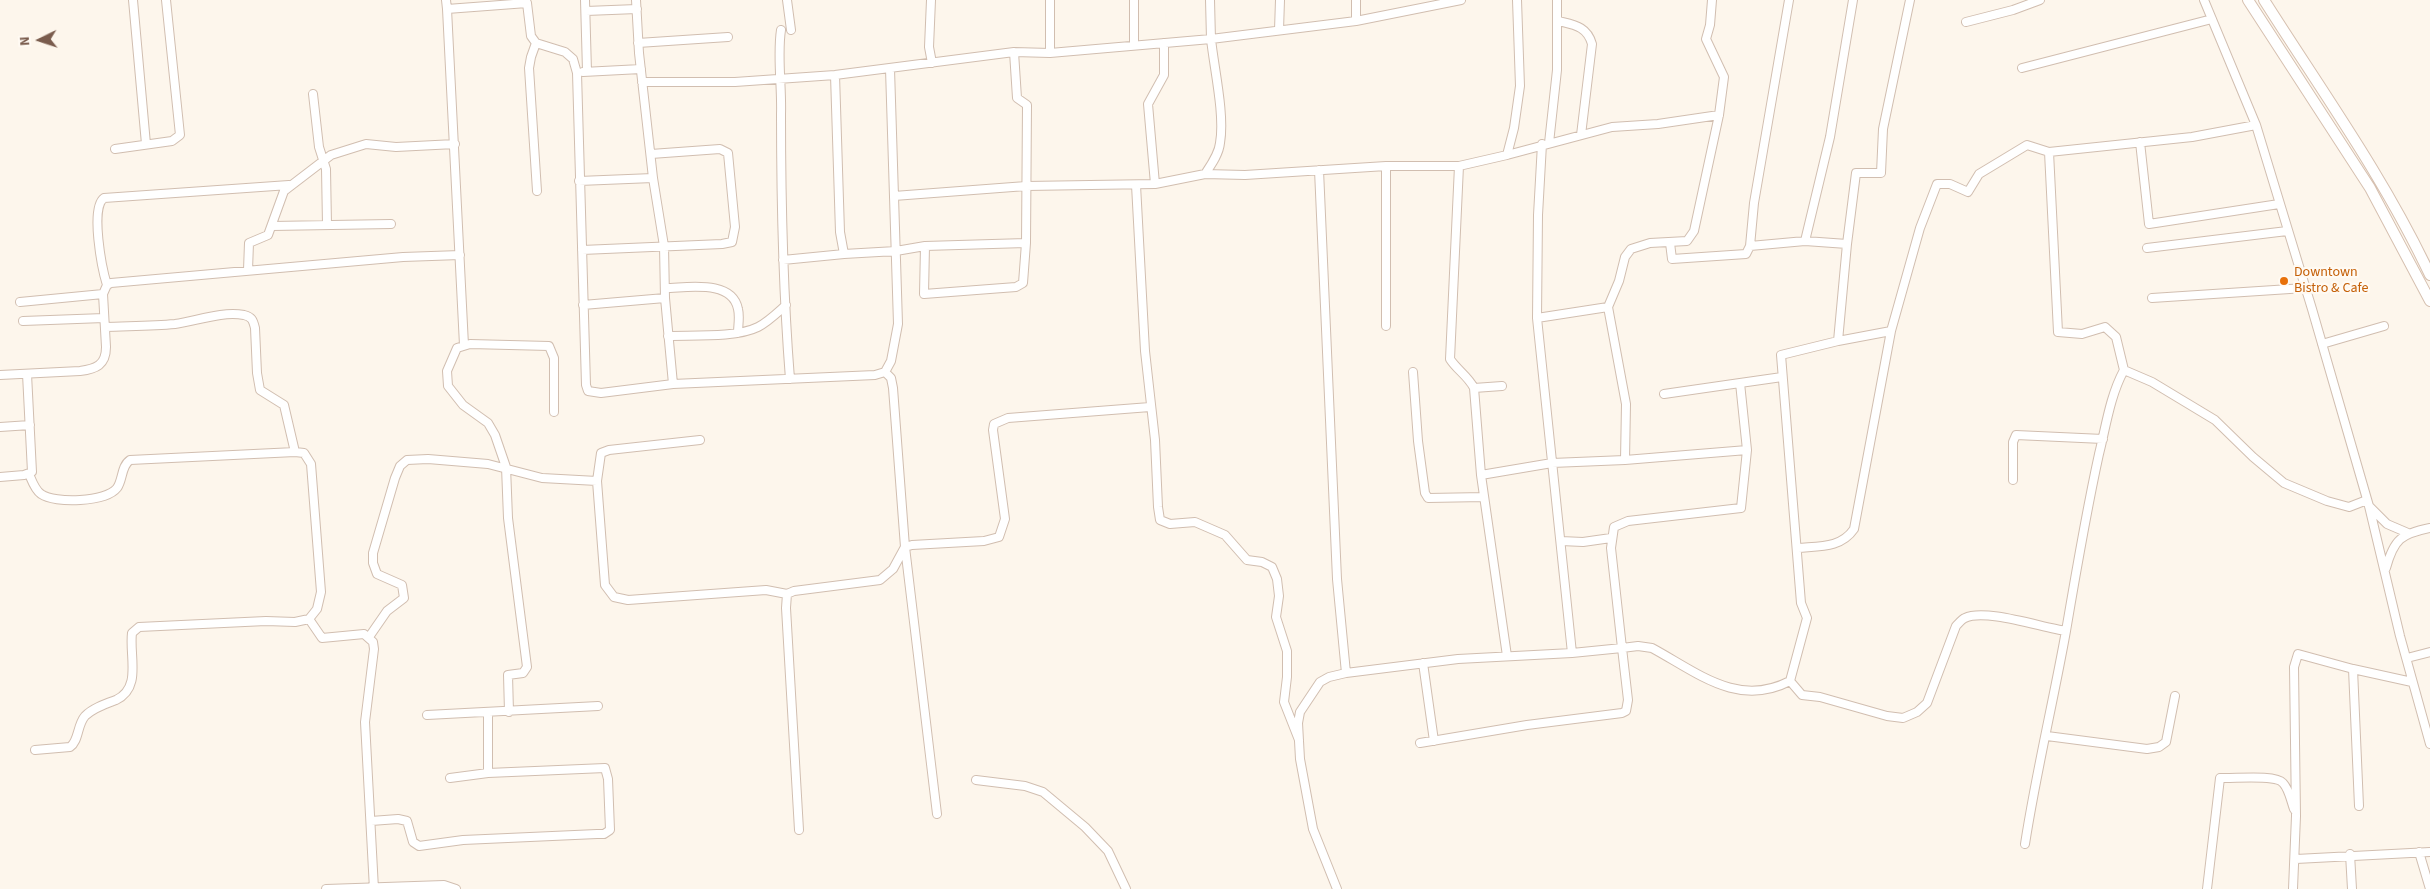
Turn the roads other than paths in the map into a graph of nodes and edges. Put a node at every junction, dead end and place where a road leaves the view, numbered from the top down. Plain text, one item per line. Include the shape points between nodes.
1 (133, 0) edge
2 (166, 0) edge
3 (446, 0) edge
4 (585, 0) edge
5 (636, 0) edge
6 (787, 0) edge
7 (931, 0) edge
8 (1050, 0) edge
9 (1134, 0) edge
10 (1210, 0) edge
11 (1280, 0) edge
12 (1356, 0) edge
13 (1461, 0) edge
14 (1517, 0) edge
15 (1557, 0) edge
16 (1712, 0) edge
17 (1789, 0) edge
18 (1852, 0) edge
19 (1910, 0) edge
20 (2040, 0) edge
21 (2204, 0) edge
22 (2248, 0) edge
23 (2264, 0) edge
24 (527, 1) edge
25 (489, 2) edge
26 (447, 9) junction
27 (637, 9) junction
28 (586, 10) junction
29 (2212, 20) junction
30 (1356, 21) junction
31 (1558, 21) junction
32 (1966, 22) dead end
33 (781, 30) dead end
34 (791, 30) dead end
35 (1279, 30) junction
36 (728, 37) dead end
37 (1211, 38) junction
38 (536, 43) junction
39 (638, 43) junction
40 (1164, 43) junction
41 (1134, 45) junction
42 (1014, 52) junction
43 (1050, 53) junction
44 (932, 63) junction
45 (2022, 68) dead end
46 (641, 69) junction
47 (890, 69) junction
48 (587, 71) junction
49 (577, 73) junction
50 (835, 75) junction
51 (782, 77) junction
52 (642, 82) junction
53 (313, 94) dead end
54 (1718, 115) junction
55 (2256, 125) junction
56 (1581, 135) junction
57 (2140, 142) junction
58 (146, 144) junction
59 (455, 144) junction
60 (1546, 144) junction
61 (115, 149) dead end
62 (2049, 152) junction
63 (651, 154) junction
64 (1507, 155) junction
65 (324, 159) junction
66 (1386, 166) junction
67 (1459, 166) junction
68 (1320, 170) junction
69 (1205, 174) junction
70 (652, 178) junction
71 (578, 181) junction
72 (1155, 184) junction
73 (289, 185) junction
74 (1136, 185) junction
75 (1026, 186) junction
76 (537, 191) dead end
77 (894, 196) junction
78 (2278, 204) junction
79 (391, 224) dead end
80 (327, 225) junction
81 (272, 226) junction
82 (2287, 231) junction
83 (1805, 241) junction
84 (1026, 243) junction
85 (1670, 243) junction
86 (1847, 244) junction
87 (664, 246) junction
88 (925, 246) junction
89 (1750, 246) junction
90 (2147, 248) dead end
91 (582, 250) junction
92 (896, 251) junction
93 (844, 254) junction
94 (460, 255) junction
95 (783, 260) junction
96 (248, 270) junction
97 (2430, 275) edge
98 (107, 285) junction
99 (665, 288) junction
100 (2305, 288) junction
101 (103, 294) junction
102 (665, 298) junction
103 (2152, 298) dead end
104 (2430, 301) edge
105 (20, 302) dead end
106 (786, 305) junction
107 (583, 306) junction
108 (1608, 307) junction
109 (104, 318) junction
110 (1538, 318) junction
111 (23, 322) dead end
112 (1386, 326) dead end
113 (2384, 326) dead end
114 (105, 327) junction
115 (1891, 331) junction
116 (738, 333) junction
117 (668, 336) junction
118 (1838, 341) junction
119 (2322, 344) junction
120 (464, 345) junction
121 (2124, 370) junction
122 (886, 372) junction
123 (1413, 372) dead end
124 (27, 374) junction
125 (0, 375) edge
126 (1782, 377) junction
127 (790, 379) junction
128 (1740, 383) junction
129 (673, 384) junction
130 (1502, 386) dead end
131 (1474, 388) junction
132 (1664, 394) dead end
133 (1150, 407) junction
134 (554, 412) dead end
135 (30, 425) junction
136 (0, 426) edge
137 (2103, 439) junction
138 (700, 440) dead end
139 (1747, 450) junction
140 (295, 452) junction
141 (1625, 460) junction
142 (1552, 463) junction
143 (506, 467) junction
144 (30, 474) junction
145 (1482, 475) junction
146 (0, 477) edge
147 (2013, 480) dead end
148 (597, 481) junction
149 (1484, 497) junction
150 (2368, 503) junction
151 (2430, 528) edge
152 (2408, 533) junction
153 (1611, 538) junction
154 (1561, 541) junction
155 (905, 547) junction
156 (1798, 548) junction
157 (2385, 570) junction
158 (787, 594) junction
159 (309, 619) junction
160 (2066, 632) junction
161 (369, 637) junction
162 (1622, 648) junction
163 (2430, 652) edge
164 (1572, 653) junction
165 (1507, 656) junction
166 (2407, 658) junction
167 (1423, 663) junction
168 (2353, 669) junction
169 (1346, 673) junction
170 (1790, 681) junction
171 (2412, 682) junction
172 (2175, 696) dead end
173 (598, 706) dead end
174 (509, 712) junction
175 (488, 713) junction
176 (427, 715) dead end
177 (2047, 736) junction
178 (1299, 740) junction
179 (1434, 741) junction
180 (1420, 743) dead end
181 (2430, 744) edge
182 (34, 750) dead end
183 (488, 772) junction
184 (450, 778) dead end
185 (976, 780) dead end
186 (2359, 806) dead end
187 (937, 814) dead end
188 (2296, 816) junction
189 (371, 821) junction
190 (799, 830) dead end
191 (2025, 844) dead end
192 (2419, 852) junction
193 (2430, 852) edge
194 (2350, 854) junction
195 (2296, 859) junction
196 (373, 888) edge
197 (326, 889) edge
198 (456, 889) edge
199 (1126, 889) edge
200 (1337, 889) edge
201 (2207, 889) edge
202 (2294, 889) edge
203 (2352, 889) edge
204 (2430, 889) edge

1 - 58 street
2 - 58 street via 180,135 172,141
3 - 26 street
4 - 28 street
5 - 27 street
6 - 34 street
7 - 44 street via 929,48
8 - 43 street
9 - 41 street
10 - 37 street
11 - 35 street
12 - 30 street
13 - 30 street
14 - 64 street via 1520,86
15 - 31 street
16 - 54 street via 1706,40 1724,77
17 - 89 street via 1754,203
18 - 83 street via 1830,137
19 - 86 street via 1883,129 1880,173 1856,173
20 - 32 street
21 - 29 street
22 - 104 street via 2370,188
23 - 97 street via 2365,155
24 - 25 street
24 - 38 street via 531,36
25 - 26 street
26 - 59 street
27 - 28 street
27 - 39 street
28 - 48 street
29 - 45 street
29 - 55 street
30 - 35 street
31 - 56 street via 1578,26 1590,35 1592,44
31 - 60 street via 1557,70
33 - 51 street
35 - 37 street
36 - 39 street
37 - 40 street
37 - 69 street via 1220,143
38 - 49 street via 565,52 573,58
38 - 76 street via 530,68
39 - 46 street
40 - 41 street
40 - 72 street via 1164,75 1148,104
41 - 43 street
42 - 43 street
42 - 44 street
42 - 75 street via 1017,98 1027,105
44 - 47 street
46 - 48 street
46 - 52 street
47 - 50 street
47 - 77 street
48 - 49 street
49 - 71 street
50 - 51 street
50 - 93 street via 840,232
51 - 52 street via 735,82
51 - 95 street
52 - 63 street
53 - 65 street via 319,147
54 - 56 street via 1612,127
54 - 85 street via 1694,231 1687,241
55 - 57 street
55 - 78 street
56 - 60 street
57 - 62 street
57 - 78 street via 2149,224
58 - 61 street
59 - 65 street via 396,147 366,144
59 - 94 street
60 - 64 street
60 - 110 street via 1537,231
62 - 115 street via 2027,146 1979,174 1968,192 1950,184 1937,184 1920,228
62 - 121 street via 2058,332 2082,334 2105,327 2116,337
63 - 70 street
63 - 87 street via 720,149 728,152 730,158 732,242
64 - 67 street
65 - 73 street
65 - 80 street
66 - 67 street
66 - 68 street
66 - 112 street
67 - 131 street via 1450,359 1469,378
68 - 69 street
68 - 169 street via 1338,580
69 - 72 street
70 - 71 street
70 - 87 street
71 - 91 street
72 - 74 street
73 - 81 street via 281,196
73 - 98 street via 104,198 98,206 100,257
74 - 75 street
74 - 133 street
75 - 77 street
75 - 84 street
77 - 92 street
78 - 82 street
79 - 80 street
80 - 81 street
81 - 96 street via 265,238 249,243
82 - 90 street
82 - 100 street
83 - 86 street
83 - 89 street
84 - 88 street
84 - 88 street via 1023,282 1016,287 924,294
85 - 89 street via 1672,259 1746,254
85 - 108 street via 1650,243 1631,249 1624,257 1619,281
86 - 118 street
87 - 91 street
87 - 99 street
88 - 92 street
91 - 107 street
92 - 93 street
92 - 122 street via 898,324
93 - 95 street
94 - 96 street
94 - 120 street
95 - 106 street
96 - 98 street
98 - 101 street
99 - 102 street
99 - 116 street via 721,290 738,307
100 - 103 street
100 - 119 street
101 - 105 street
101 - 109 street
102 - 107 street
102 - 117 street
106 - 116 street via 759,327
106 - 127 street
107 - 129 street via 588,391 601,393
108 - 110 street
108 - 141 street via 1626,404
109 - 111 street
109 - 114 street
110 - 142 street
113 - 119 street
114 - 124 street via 106,356 102,364 80,371
114 - 140 street via 175,324 215,316 250,317 254,328 258,385 264,394 284,405
115 - 118 street
115 - 156 street via 1854,529 1839,543
116 - 117 street
117 - 129 street
118 - 126 street via 1781,355
119 - 150 street
120 - 134 street via 549,346 554,358
120 - 143 street via 457,348 451,359 447,371 448,386 463,405 488,423
121 - 137 street
121 - 150 street via 2152,382 2214,420 2284,483 2327,502 2349,507
122 - 127 street
122 - 155 street via 891,378
123 - 149 street via 1425,493 1428,498
124 - 125 street
124 - 135 street
126 - 128 street
126 - 156 street
127 - 129 street
128 - 132 street
128 - 139 street
130 - 131 street
131 - 145 street
133 - 155 street via 999,421 993,430 1004,518 999,537
133 - 178 street via 1160,520 1170,524 1195,522 1225,535 1248,560 1272,567 1279,596 1276,617 1287,651 1284,702
135 - 136 street
135 - 144 street via 33,467
137 - 147 street via 2016,435 2013,442
137 - 160 street via 2083,526
138 - 148 street via 604,450 599,455
139 - 141 street
139 - 153 street via 1740,508 1628,521 1614,527
140 - 144 street via 130,460 113,492 86,500 43,496
140 - 159 street via 304,453 312,464 321,592 317,609
141 - 142 street
142 - 145 street
142 - 154 street
143 - 148 street via 542,478
143 - 161 street via 421,459 407,460 400,466 378,531 373,563 377,574 402,585 404,598 387,610
143 - 174 street via 508,518 527,667 526,671 508,675
144 - 146 street
145 - 149 street
148 - 158 street via 603,573 605,584 614,597 628,600 766,590
149 - 165 street
150 - 152 street via 2388,524
150 - 157 street
151 - 152 street
152 - 157 street via 2392,548
153 - 154 street
153 - 162 street
154 - 164 street
155 - 158 street via 893,569 880,580 794,590
155 - 187 street
156 - 170 street via 1802,603 1807,618
157 - 166 street
158 - 190 street
159 - 161 street via 322,638 358,633
159 - 182 street via 139,627 132,633 128,692 87,714 70,747
160 - 170 street via 2004,618 1978,615 1964,618 1956,626 1927,703 1903,718 1802,695
160 - 177 street
161 - 189 street via 374,648 365,722
162 - 164 street
162 - 170 street via 1652,648 1737,691 1764,691
162 - 179 street via 1628,700 1626,711 1622,713
163 - 166 street
164 - 165 street
165 - 167 street
166 - 171 street
167 - 169 street
167 - 179 street
168 - 171 street
168 - 186 street
168 - 188 street via 2298,654 2294,667
169 - 178 street via 1324,679 1312,692 1300,712
171 - 181 street
172 - 177 street via 2166,742 2159,748
173 - 174 street
174 - 175 street
175 - 176 street
175 - 183 street
177 - 191 street via 2034,787
178 - 200 street via 1313,830
179 - 180 street
183 - 184 street
183 - 189 street via 605,768 610,830 597,834 463,840 419,846 413,842 407,821
185 - 199 street via 1024,786 1043,792 1108,850
188 - 195 street
188 - 201 street via 2282,781 2260,777 2220,778
189 - 196 street
192 - 193 street
192 - 194 street
192 - 204 street
194 - 195 street
194 - 203 street
195 - 202 street
196 - 197 street
196 - 198 street via 444,885

